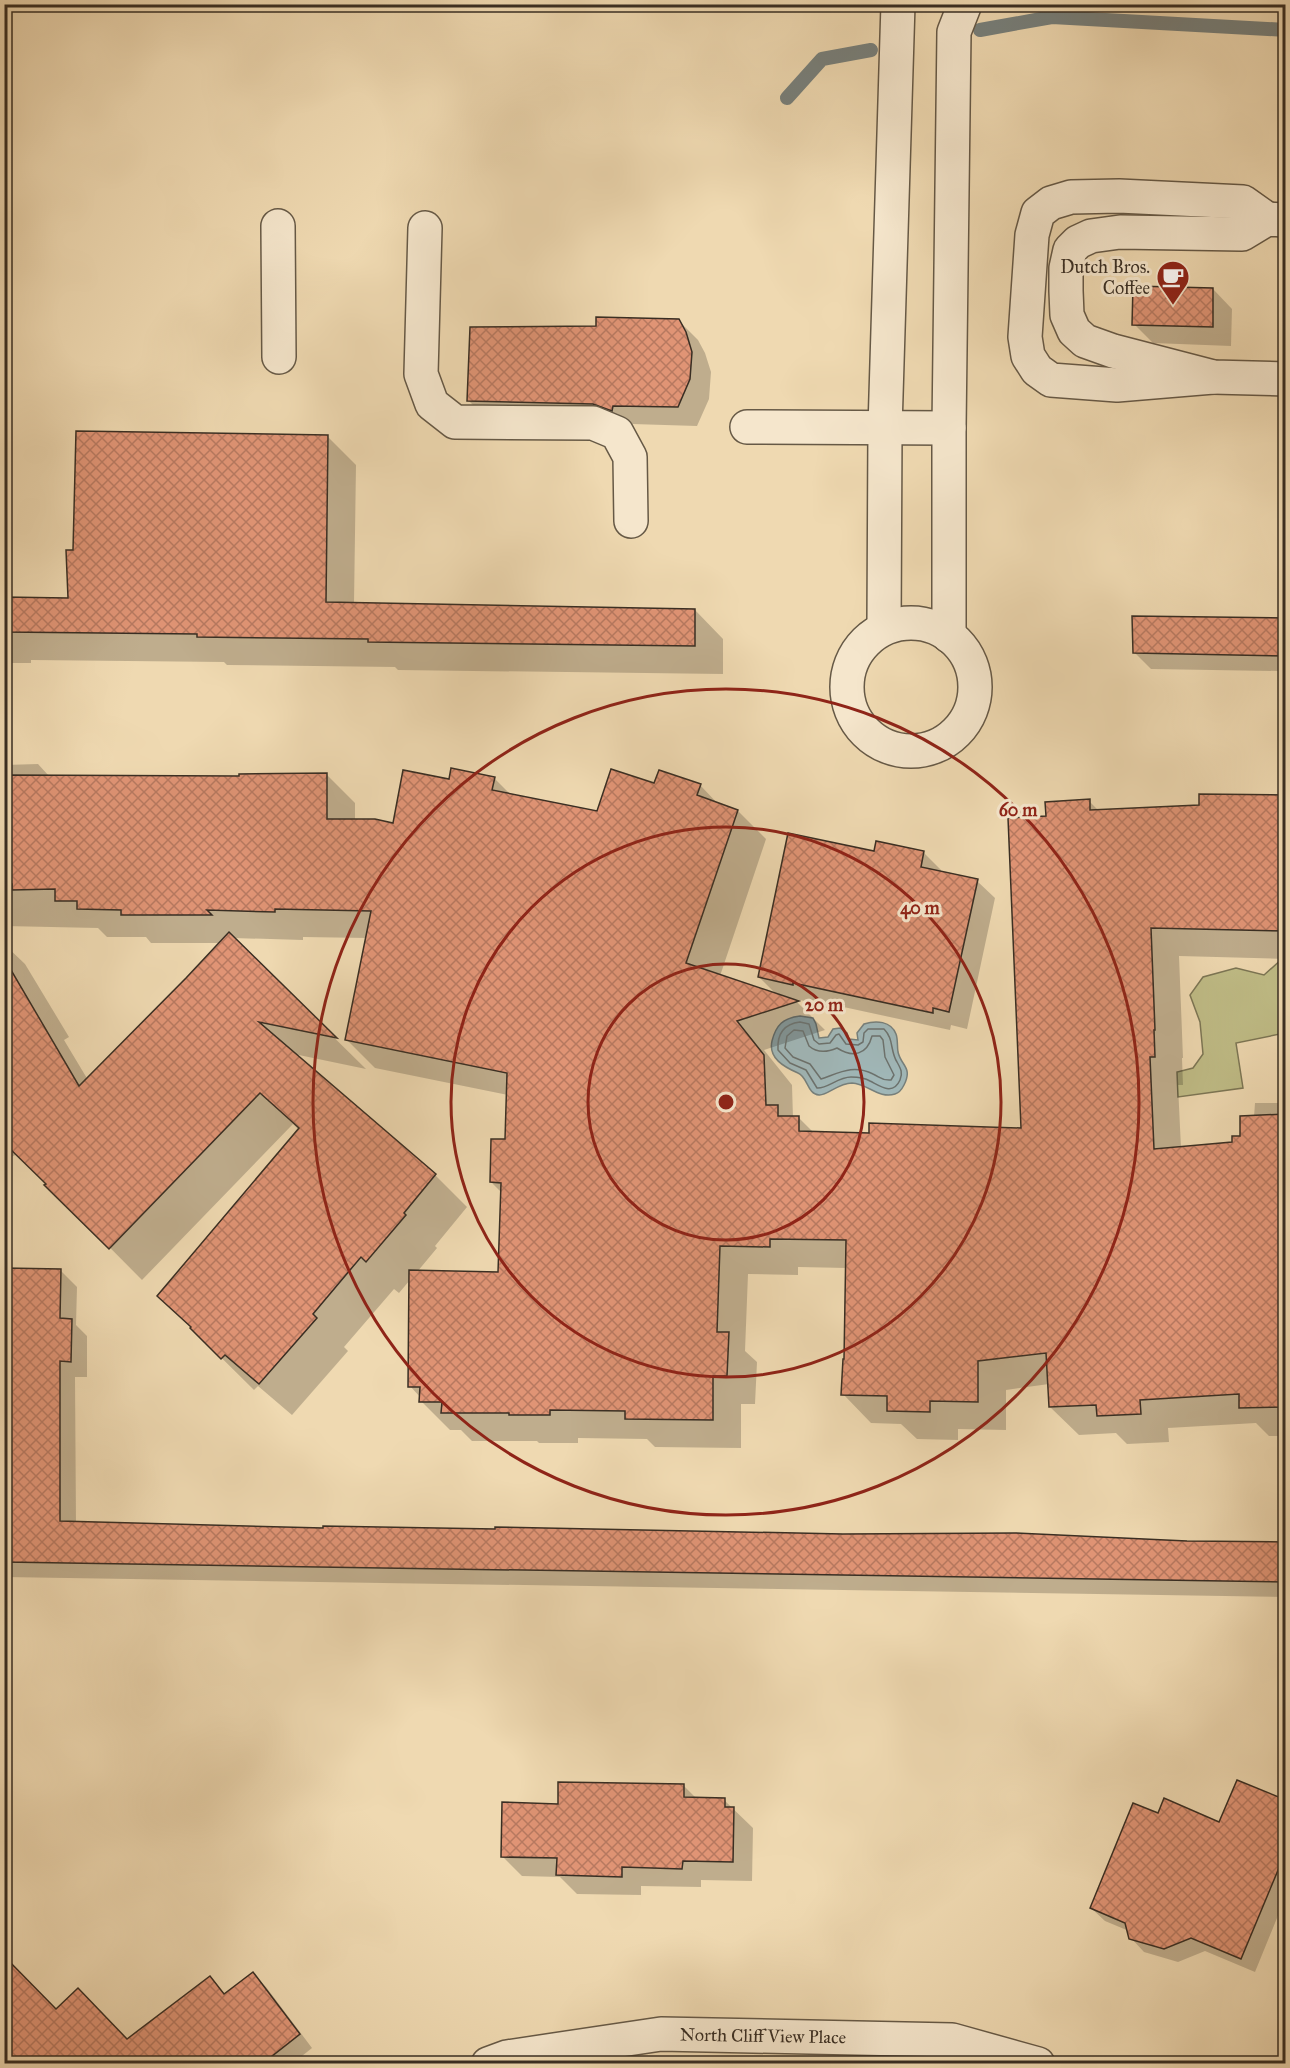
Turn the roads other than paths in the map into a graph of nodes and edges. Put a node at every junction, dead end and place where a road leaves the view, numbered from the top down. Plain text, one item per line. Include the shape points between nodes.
1 (898, 4) edge
2 (965, 4) edge
3 (1276, 220) edge
4 (278, 226) dead end
5 (425, 228) dead end
6 (279, 357) dead end
7 (1213, 376) junction
8 (1286, 379) edge
9 (747, 427) dead end
10 (885, 428) junction
11 (949, 428) junction
12 (631, 521) dead end
13 (884, 628) junction
14 (949, 636) junction
15 (488, 2064) edge
16 (1038, 2064) edge

1 - 10 street
2 - 11 street via 954,33
3 - 7 street via 1242,234 1120,232 1091,236 1070,250 1066,268 1067,315 1074,331 1085,341
3 - 7 street via 1243,202 1119,196 1071,196 1038,213 1032,235 1025,337 1028,356 1037,370 1051,380 1117,385
4 - 6 street
5 - 12 street via 421,374 432,404 455,422 593,423 617,433 630,457
7 - 8 street
9 - 10 street
10 - 11 street
10 - 13 street
11 - 14 street
13 - 14 street via 918,623
13 - 14 street via 856,653 847,690 851,710 862,729 878,743 899,750 920,750 940,744 957,731 969,713 975,693 973,671 964,651
15 - 16 street, North Cliff View Place via 507,2057 661,2034 952,2040

